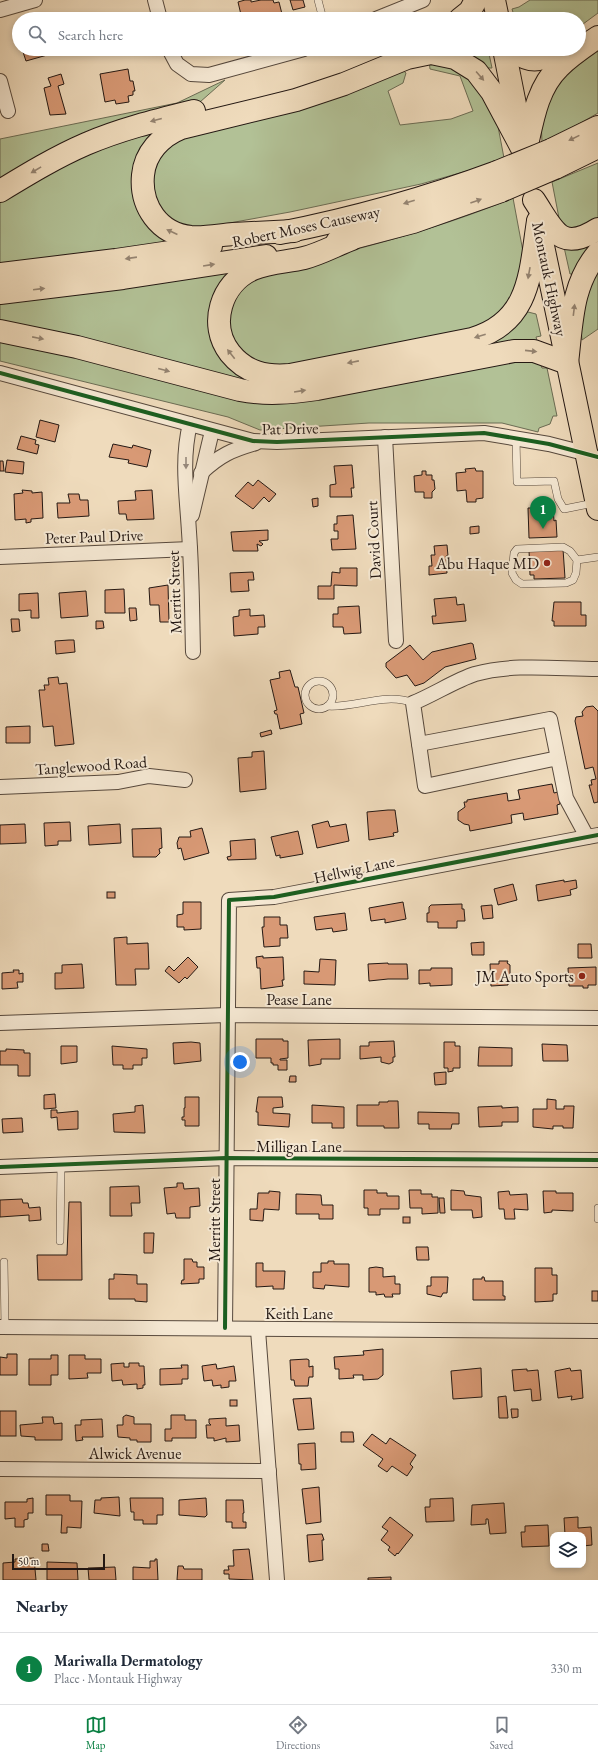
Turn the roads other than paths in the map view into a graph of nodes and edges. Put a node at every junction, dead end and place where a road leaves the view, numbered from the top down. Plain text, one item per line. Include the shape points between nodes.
1 (35, 0) edge
2 (155, 0) edge
3 (318, 0) edge
4 (423, 0) edge
5 (476, 0) edge
6 (494, 0) edge
7 (0, 10) edge
8 (158, 12) edge
9 (321, 12) edge
10 (393, 12) edge
11 (468, 12) edge
12 (497, 12) edge
13 (598, 20) edge
14 (586, 29) edge
15 (598, 37) edge
16 (586, 46) edge
17 (172, 56) edge
18 (277, 56) edge
19 (377, 56) edge
20 (416, 56) edge
21 (445, 56) edge
22 (505, 56) edge
23 (521, 56) edge
24 (549, 56) edge
25 (572, 56) edge
26 (0, 81) edge
27 (8, 111) dead end
28 (598, 127) edge
29 (598, 147) edge
30 (525, 154) junction
31 (553, 159) junction
32 (499, 182) junction
33 (0, 191) edge
34 (536, 211) junction
35 (598, 229) edge
36 (294, 230) junction
37 (352, 238) junction
38 (598, 253) edge
39 (0, 274) edge
40 (0, 293) edge
41 (0, 331) edge
42 (567, 363) junction
43 (0, 373) edge
44 (190, 424) junction
45 (212, 431) junction
46 (385, 437) junction
47 (516, 438) junction
48 (260, 441) junction
49 (592, 455) edge
50 (201, 473) junction
51 (597, 506) edge
52 (189, 532) junction
53 (190, 549) junction
54 (0, 557) edge
55 (598, 557) edge
56 (577, 560) junction
57 (396, 640) dead end
58 (193, 652) dead end
59 (598, 669) edge
60 (413, 703) junction
61 (328, 706) dead end
62 (419, 744) junction
63 (558, 758) junction
64 (185, 780) dead end
65 (0, 787) edge
66 (592, 836) edge
67 (227, 1016) junction
68 (598, 1018) edge
69 (0, 1023) edge
70 (226, 1158) junction
71 (598, 1160) edge
72 (60, 1165) junction
73 (0, 1167) edge
74 (598, 1208) edge
75 (598, 1219) edge
76 (60, 1241) dead end
77 (4, 1262) dead end
78 (2, 1327) edge
79 (225, 1328) junction
80 (258, 1330) junction
81 (598, 1331) edge
82 (0, 1469) edge
83 (269, 1471) junction
84 (277, 1580) edge

1 - 7 street
2 - 8 street
3 - 9 lane
4 - 10 street
5 - 11 main road
6 - 12 main road
13 - 14 main road
15 - 16 main road
17 - 18 street via 176,64 191,74 209,74
19 -> 33 main road via 295,86 152,121 100,138 48,162
36 -> 20 main road via 201,237 185,236 170,231 152,216 145,200 142,181 151,152 164,138 181,128 296,100
21 -> 30 main road via 455,58 476,71 492,92
22 - 30 main road, Montauk Highway
23 - 24 main road via 536,60
25 - 30 main road via 551,77 540,96
26 - 27 street
28 -> 31 main road, Robert Moses Causeway
29 - 31 main road, Robert Moses Causeway
30 - 34 main road, Montauk Highway
31 - 32 main road, Robert Moses Causeway, bridge
32 -> 36 main road, Robert Moses Causeway via 446,191 371,214
37 -> 32 main road, Robert Moses Causeway via 413,222
34 - 35 main road via 563,237 577,239
34 -> 37 main road via 525,293 512,315 494,331 472,339 290,375 261,374 240,364 225,346 219,321 221,303 233,283 257,268 305,258
34 - 42 main road, Montauk Highway
36 -> 39 main road, Robert Moses Causeway via 163,254
40 -> 37 main road, Robert Moses Causeway via 214,264
42 -> 38 main road via 576,292 582,275
41 -> 42 main road via 65,344 261,394 317,389 514,351 540,352
42 - 49 main road, Montauk Highway
43 - 44 street, Pat Drive
44 - 45 street, Pat Drive
44 -> 52 street, Merritt Street via 185,459
45 - 48 street, Pat Drive
45 - 50 street, Merritt Street
46 - 47 street, Pat Drive via 471,433
46 - 48 street, Pat Drive
46 - 57 street, David Court
47 - 49 street, Pat Drive
47 - 51 lane via 517,482 554,481 564,509
48 - 50 street via 230,450
49 - 51 main road, Montauk Highway
50 - 52 street, Merritt Street
52 - 53 street, Merritt Street
53 - 54 street, Peter Paul Drive
53 - 58 street, Merritt Street
55 - 56 lane
56 - 56 lane via 563,547 521,548 514,553 512,573 522,584 566,583 573,580
59 - 60 street via 493,670 473,675
60 - 61 lane via 392,699
60 - 62 street
62 - 63 street via 550,719
62 - 63 street via 425,786
63 - 66 street via 566,798
64 - 65 street, Tanglewood Road via 149,776 118,782
66 - 67 street, Hellwig Lane via 274,897 229,900
67 - 68 street, Pease Lane
67 - 69 street, Pease Lane
67 - 70 street, Merritt Street
70 - 71 street, Milligan Lane
70 - 72 street, Milligan Lane
70 - 79 street, Merritt Street
72 - 73 street, Milligan Lane
72 - 76 lane
74 - 75 lane
77 - 78 lane
78 - 79 street, Keith Lane
79 - 80 street, Keith Lane
80 - 81 street, Keith Lane
80 - 83 street
82 - 83 street, Alwick Avenue
83 - 84 street

